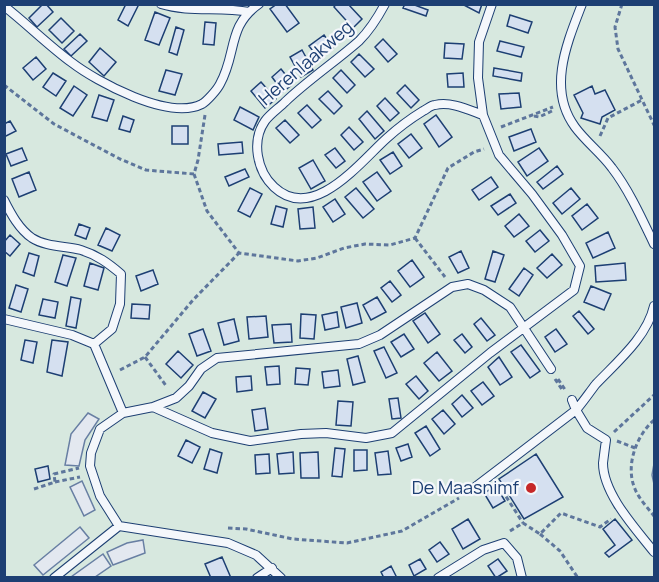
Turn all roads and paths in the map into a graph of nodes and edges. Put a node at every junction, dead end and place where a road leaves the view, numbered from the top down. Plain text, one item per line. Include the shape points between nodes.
1 (161, 4) edge
2 (259, 4) edge
3 (385, 4) edge
4 (492, 4) edge
5 (582, 4) edge
6 (622, 4) edge
7 (4, 6) edge
8 (249, 12) junction
9 (4, 86) edge
10 (642, 100) junction
11 (202, 104) junction
12 (560, 107) dead end
13 (483, 116) junction
14 (654, 124) edge
15 (489, 131) junction
16 (494, 146) junction
17 (593, 148) junction
18 (194, 174) junction
19 (4, 200) edge
20 (415, 238) junction
21 (654, 244) edge
22 (239, 253) junction
23 (452, 287) junction
24 (654, 306) edge
25 (4, 319) edge
26 (523, 328) junction
27 (94, 344) junction
28 (145, 357) junction
29 (550, 368) joint
30 (108, 376) junction
31 (654, 395) edge
32 (176, 398) junction
33 (572, 400) joint
34 (153, 407) junction
35 (576, 410) junction
36 (123, 413) junction
37 (654, 420) edge
38 (606, 440) junction
39 (635, 448) junction
40 (90, 466) junction
41 (493, 475) junction
42 (77, 477) dead end
43 (55, 482) junction
44 (34, 489) dead end
45 (471, 491) joint
46 (623, 512) junction
47 (654, 516) edge
48 (523, 523) junction
49 (119, 526) junction
50 (225, 528) dead end
51 (507, 532) dead end
52 (540, 534) junction
53 (654, 552) edge
54 (272, 568) junction
55 (54, 578) edge
56 (257, 578) edge
57 (281, 578) edge
58 (438, 578) edge
59 (522, 578) edge
60 (578, 578) edge

1 - 8 lane
2 - 8 lane
3 - 13 lane, Herenlaakweg via 361,39 266,120 259,134 258,154 262,172 276,188 291,196 325,192 358,168 385,139 435,105 459,107
4 - 13 lane via 479,42
5 - 17 lane via 561,69 563,104 574,126
6 - 10 path via 615,27 618,49
7 - 11 lane via 70,61 129,96 183,109
8 - 11 lane via 239,24 220,84
9 - 18 path via 54,124 120,159 146,170
10 - 14 path
10 - 17 path via 608,118
11 - 18 path via 205,117
12 - 15 path
13 - 15 lane
15 - 16 lane
16 - 20 path via 474,152 448,168
16 - 26 lane via 562,235 580,266 574,290
17 - 21 lane via 615,171
18 - 22 path via 207,211
19 - 27 lane via 15,220 32,238 104,259 121,274 120,304 112,329
20 - 22 path via 390,245 344,248 298,261
20 - 23 path
22 - 28 path
23 - 26 lane via 468,284 484,290 510,307
23 - 32 lane via 359,345 217,358 201,369
24 - 35 lane via 652,317 630,348
25 - 27 lane
26 - 29 lane
26 - 34 lane via 404,424 383,435 366,438 302,434 250,441 212,433
27 - 30 lane
28 - 30 path
28 - 32 path
29 - 33 path
30 - 36 lane
31 - 38 path
32 - 34 lane
33 - 35 lane
34 - 36 lane
35 - 38 lane via 587,428
35 - 41 lane
36 - 40 lane via 100,429
37 - 39 path
38 - 39 path
38 - 46 lane via 603,465 610,490
39 - 47 path via 631,478
40 - 43 path via 54,474
40 - 49 lane via 100,496
41 - 45 lane
41 - 48 path
42 - 43 path
43 - 44 path
45 - 50 path via 402,531 347,543
46 - 52 path via 600,527 561,513
46 - 53 lane
48 - 51 path
48 - 52 path
49 - 54 lane via 228,543 256,555
49 - 55 lane
52 - 60 path via 560,551
54 - 56 lane
54 - 57 lane
58 - 59 lane via 483,549 504,543 517,558

